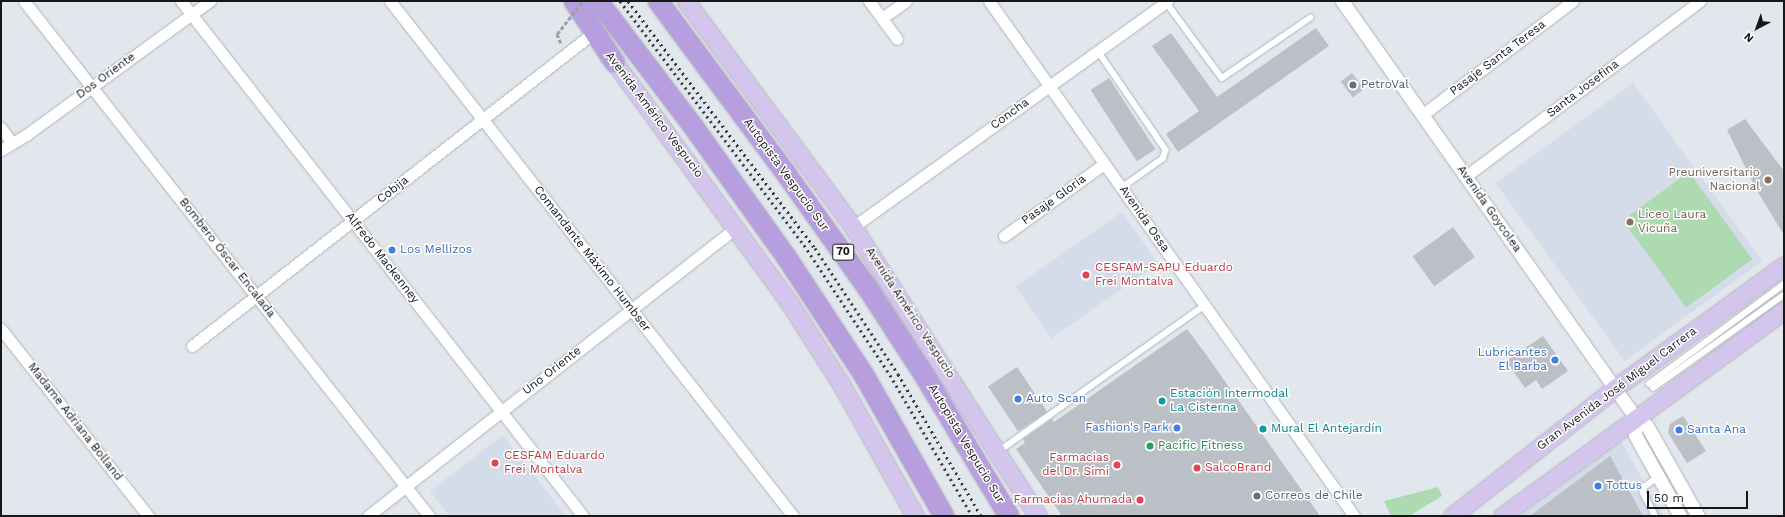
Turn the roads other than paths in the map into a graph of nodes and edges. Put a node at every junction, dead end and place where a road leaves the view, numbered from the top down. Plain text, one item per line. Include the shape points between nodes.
1 (24, 1) edge
2 (181, 1) edge
3 (210, 1) edge
4 (390, 1) edge
5 (568, 1) edge
6 (574, 1) edge
7 (598, 1) edge
8 (658, 1) edge
9 (686, 1) edge
10 (870, 1) edge
11 (906, 1) edge
12 (989, 1) edge
13 (1342, 1) edge
14 (1573, 1) edge
15 (1700, 1) edge
16 (1167, 2) edge
17 (191, 15) junction
18 (882, 18) junction
19 (1310, 18) dead end
20 (592, 33) junction
21 (897, 39) dead end
22 (1098, 51) junction
23 (616, 63) junction
24 (1049, 86) junction
25 (92, 87) junction
26 (1422, 115) junction
27 (483, 119) junction
28 (1, 128) edge
29 (12, 143) junction
30 (1, 150) edge
31 (1104, 164) junction
32 (1466, 176) junction
33 (1122, 188) junction
34 (353, 221) junction
35 (736, 227) junction
36 (853, 227) junction
37 (1004, 236) dead end
38 (1784, 265) edge
39 (1784, 284) edge
40 (1784, 295) edge
41 (256, 296) junction
42 (1205, 305) junction
43 (631, 309) junction
44 (1784, 310) edge
45 (1, 329) edge
46 (192, 346) dead end
47 (1615, 388) junction
48 (501, 411) junction
49 (1635, 417) junction
50 (997, 452) junction
51 (1658, 477) junction
52 (406, 486) junction
53 (148, 516) edge
54 (368, 516) edge
55 (429, 516) edge
56 (583, 516) edge
57 (793, 516) edge
58 (914, 516) edge
59 (944, 516) edge
60 (1009, 516) edge
61 (1038, 516) edge
62 (1354, 516) edge
63 (1452, 516) edge
64 (1502, 516) edge
65 (1655, 516) edge
66 (1680, 516) edge
67 (1698, 516) edge

1 - 25 street, Bombero Óscar Encalada
2 - 17 street, Alfredo Mackenney
3 - 17 street, Dos Oriente
4 - 27 street, Comandante Máximo Humbser
5 - 20 main road, Avenida Américo Vespucio
6 - 23 highway
7 - 59 highway via 695,129 793,267 868,383
8 - 60 highway, Autopista Vespucio Sur / 70 via 867,287 926,378
9 - 36 main road, Avenida Américo Vespucio
10 - 18 street
11 - 18 street
12 - 24 street, Avenida Ossa
13 - 26 street, Avenida Goycolea
14 - 26 street, Pasaje Santa Teresa
15 - 32 street, Santa Josefina
16 - 19 lane via 1222,78
16 - 22 street, Concha
17 - 25 street, Dos Oriente
17 - 34 street, Alfredo Mackenney
18 - 21 street
20 - 23 main road, Avenida Américo Vespucio
20 - 27 street, Cobija
22 - 24 street, Concha
22 - 33 lane via 1166,150 1163,159
23 - 35 main road, Avenida Américo Vespucio
24 - 31 street, Avenida Ossa
24 - 36 street, Concha
25 - 29 street, Dos Oriente
25 - 41 street, Bombero Óscar Encalada
26 - 32 street, Avenida Goycolea
27 - 34 street, Cobija
27 - 43 street, Comandante Máximo Humbser
28 - 29 street
29 - 30 street, Dos Oriente
31 - 33 street, Avenida Ossa
31 - 37 street, Pasaje Gloria
32 - 47 street, Avenida Goycolea
33 - 42 street, Avenida Ossa
34 - 41 street, Cobija
34 - 48 street, Alfredo Mackenney
35 - 43 street, Uno Oriente
35 - 58 main road, Avenida Américo Vespucio via 816,344
36 - 50 main road, Avenida Américo Vespucio
38 - 47 main road, Gran Avenida José Miguel Carrera
39 - 40 lane via 1651,386
41 - 46 street, Cobija
41 - 52 street, Bombero Óscar Encalada
42 - 50 lane
42 - 62 street, Avenida Ossa
43 - 48 street, Uno Oriente
43 - 57 street, Comandante Máximo Humbser
44 - 49 main road
45 - 53 street, Madame Adriana Bolland
47 - 49 street, Avenida Goycolea
47 - 63 main road, Gran Avenida José Miguel Carrera
48 - 52 street, Uno Oriente
48 - 56 street, Alfredo Mackenney
49 - 51 street via 1635,435
49 - 64 main road
49 - 67 street, Avenida Goycolea via 1650,431
50 - 61 main road, Avenida Américo Vespucio
51 - 65 lane via 1644,487 1643,493
51 - 66 street
52 - 54 street, Uno Oriente
52 - 55 street, Bombero Óscar Encalada

